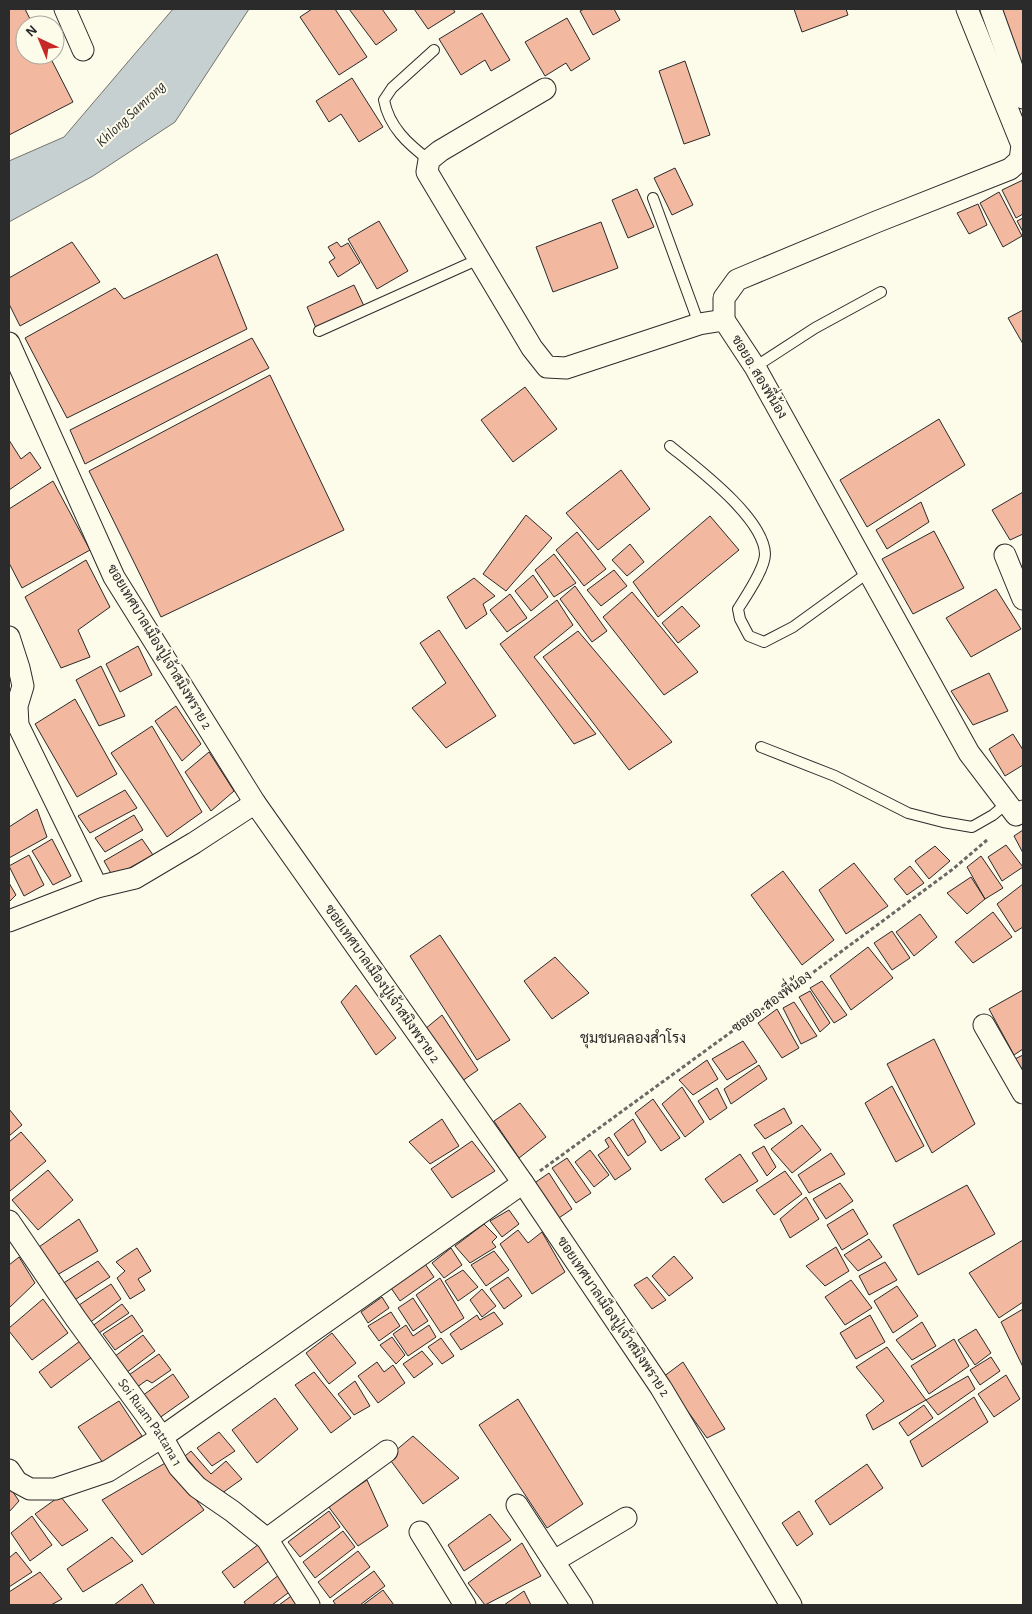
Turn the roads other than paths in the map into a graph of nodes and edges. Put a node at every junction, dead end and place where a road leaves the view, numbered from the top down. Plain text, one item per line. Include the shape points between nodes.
1 (65, 9) edge
2 (967, 9) edge
3 (992, 9) edge
4 (83, 50) dead end
5 (434, 50) dead end
6 (545, 90) dead end
7 (1023, 98) edge
8 (1022, 142) edge
9 (429, 160) junction
10 (654, 198) dead end
11 (478, 259) junction
12 (881, 292) dead end
13 (724, 320) junction
14 (699, 324) junction
15 (318, 331) dead end
16 (9, 343) edge
17 (755, 366) junction
18 (670, 446) dead end
19 (1005, 555) dead end
20 (869, 572) junction
21 (1023, 599) edge
22 (9, 638) edge
23 (761, 747) dead end
24 (255, 803) junction
25 (1015, 807) edge
26 (97, 887) junction
27 (9, 921) edge
28 (984, 1025) dead end
29 (1023, 1092) edge
30 (523, 1183) junction
31 (9, 1221) edge
32 (162, 1437) junction
33 (387, 1451) dead end
34 (9, 1470) edge
35 (517, 1505) dead end
36 (626, 1518) dead end
37 (420, 1532) dead end
38 (267, 1539) junction
39 (554, 1561) junction
40 (309, 1605) edge
41 (465, 1605) edge
42 (582, 1605) edge
43 (791, 1605) edge

1 - 4 street
2 - 8 street
3 - 7 street
5 - 9 lane via 392,88 384,100 394,126
6 - 9 street
8 - 13 street via 1020,160 1010,169 737,280 724,298
9 - 11 street, ซอยอ. สองพี่น้อง via 427,172
10 - 14 lane
11 - 14 street, ซอยอ. สองพี่น้อง via 547,367 566,368
11 - 15 lane
12 - 17 lane
13 - 14 street, ซอยอ. สองพี่น้อง
13 - 17 street, ซอยอ. สองพี่น้อง
16 - 24 street, ซอยเทศบาลเมืองปู่เจ้าสมิงพราย 2 via 114,577
17 - 20 street, ซอยอ. สองพี่น้อง
18 - 20 lane via 728,495 760,534 765,555 738,609 749,636 764,642 793,627
19 - 21 street
20 - 25 street, ซอยอ. สองพี่น้อง via 969,753
22 - 26 street via 23,686 17,706 18,725
23 - 25 lane via 835,776 908,813 942,822 972,826
24 - 26 street via 136,878
24 - 30 street, ซอยเทศบาลเมืองปู่เจ้าสมิงพราย 2
26 - 27 street
28 - 29 street
30 - 32 street
30 - 43 street, ซอยเทศบาลเมืองปู่เจ้าสมิงพราย 2 via 661,1388
31 - 32 street, Soi Ruam Pattana 1
32 - 34 street via 108,1471 55,1489 30,1489 17,1482
32 - 38 street, Soi Ruam Pattana 1 via 179,1467 197,1487
33 - 38 street
35 - 39 street
36 - 39 street
37 - 41 street
38 - 40 street, Soi Ruam Pattana 1
39 - 42 street

